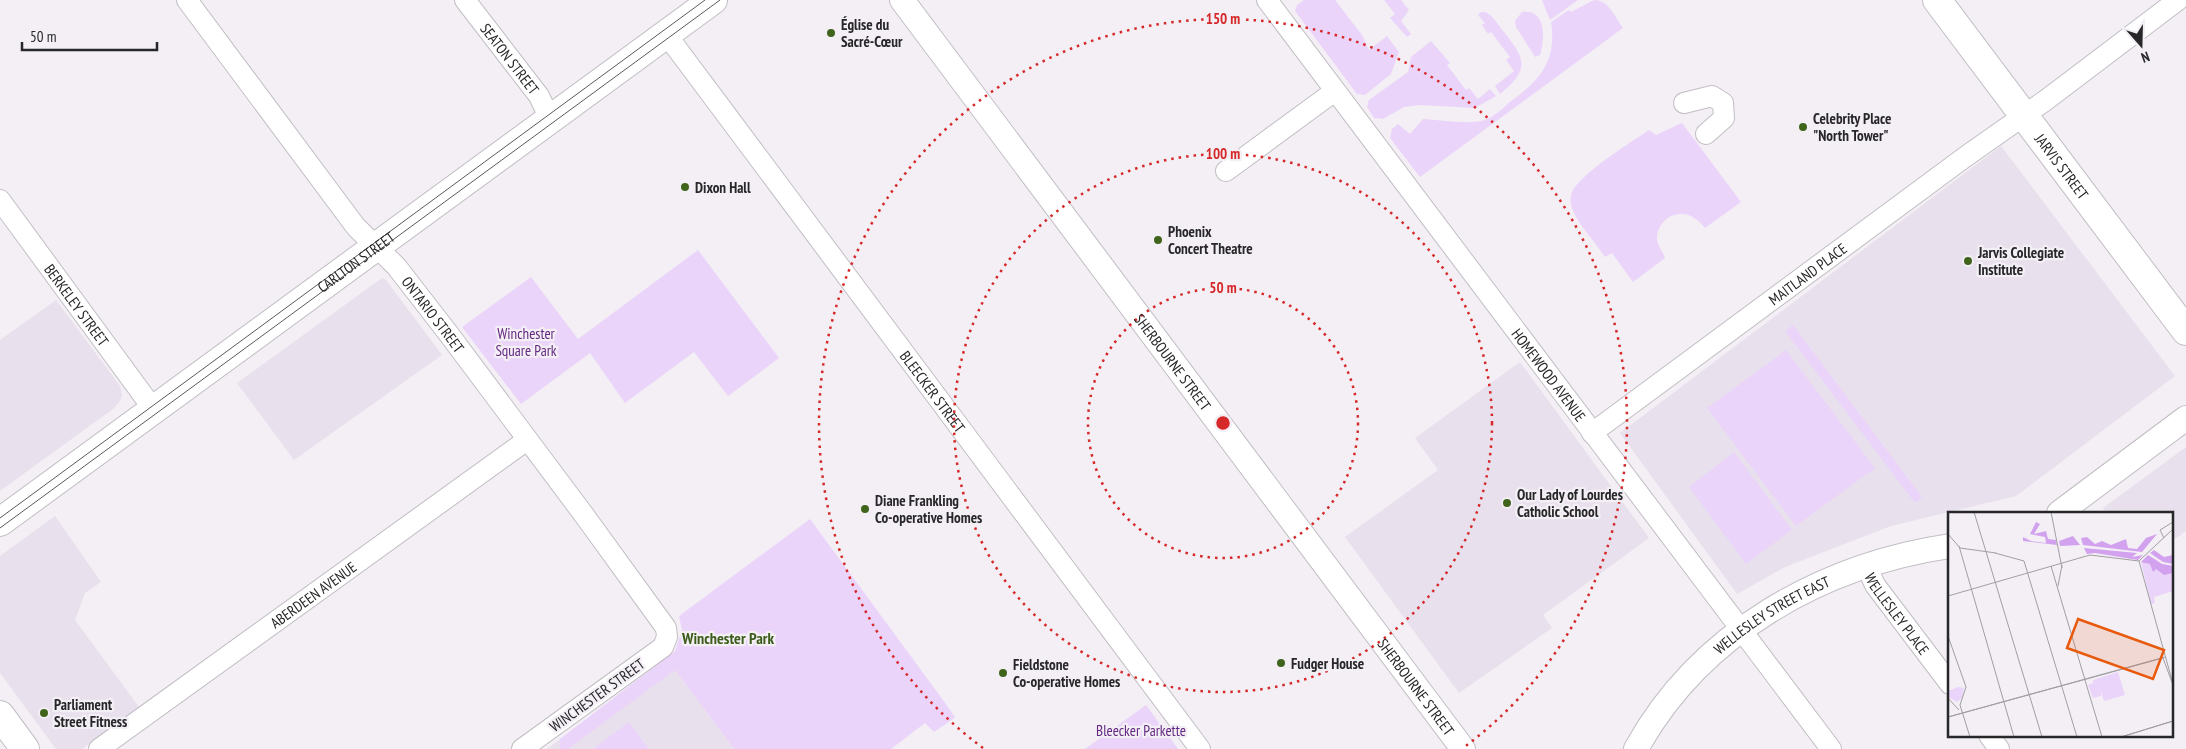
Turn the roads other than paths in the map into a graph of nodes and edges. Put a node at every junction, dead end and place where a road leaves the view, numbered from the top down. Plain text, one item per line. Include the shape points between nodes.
1 (187, 0) edge
2 (465, 0) edge
3 (712, 0) edge
4 (902, 0) edge
5 (1267, 0) edge
6 (1937, 0) edge
7 (2178, 0) edge
8 (666, 34) junction
9 (1335, 91) junction
10 (1684, 103) dead end
11 (2023, 115) junction
12 (550, 118) junction
13 (1706, 134) dead end
14 (1226, 171) dead end
15 (0, 200) edge
16 (376, 247) junction
17 (2186, 331) edge
18 (154, 410) junction
19 (2186, 418) edge
20 (1592, 433) junction
21 (527, 440) junction
22 (2060, 512) edge
23 (0, 522) edge
24 (1948, 546) edge
25 (1866, 565) junction
26 (1740, 629) junction
27 (667, 637) joint
28 (1948, 681) edge
29 (0, 715) edge
30 (1990, 736) edge
31 (25, 749) edge
32 (99, 749) edge
33 (522, 749) edge
34 (1200, 749) edge
35 (1463, 749) edge
36 (1636, 749) edge
37 (1831, 749) edge
38 (1999, 749) edge

1 - 16 street, ONTARIO STREET via 356,227
2 - 12 street, SEATON STREET via 539,96
3 - 8 main road, CARLTON STREET
4 - 35 street, SHERBOURNE STREET
5 - 9 street, HOMEWOOD AVENUE
6 - 11 main road, JARVIS STREET
7 - 11 street, MAITLAND PLACE
8 - 12 main road, CARLTON STREET
8 - 34 street, BLEECKER STREET
9 - 14 street
9 - 20 street, HOMEWOOD AVENUE
10 - 13 street via 1712,96 1724,103 1724,118
11 - 17 main road, JARVIS STREET
11 - 20 street, MAITLAND PLACE
12 - 16 main road, CARLTON STREET
15 - 18 street, BERKELEY STREET
16 - 18 main road, CARLTON STREET
16 - 21 street, ONTARIO STREET via 402,273
18 - 23 main road, CARLTON STREET
19 - 22 street
20 - 26 street, HOMEWOOD AVENUE
21 - 27 street, ONTARIO STREET via 663,622
21 - 32 street, ABERDEEN AVENUE
24 - 25 street, WELLESLEY STREET EAST via 1898,555
25 - 26 street, WELLESLEY STREET EAST via 1806,589
25 - 28 street, WELLESLEY PLACE via 1875,585
26 - 36 street, WELLESLEY STREET EAST via 1691,675 1644,734
26 - 37 street, HOMEWOOD AVENUE
27 - 33 street, WINCHESTER STREET via 663,646
29 - 31 main road
30 - 38 street

